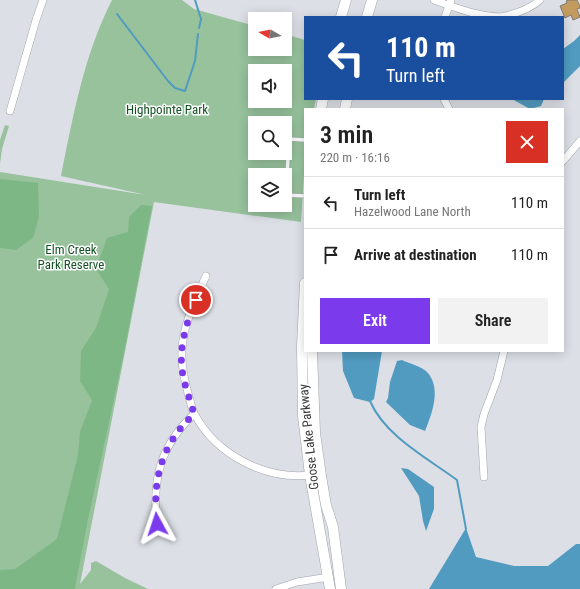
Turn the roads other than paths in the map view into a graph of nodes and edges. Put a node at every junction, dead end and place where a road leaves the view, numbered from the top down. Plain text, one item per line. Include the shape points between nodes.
1 (42, 0) edge
2 (346, 0) edge
3 (372, 0) edge
4 (434, 0) edge
5 (540, 0) edge
6 (450, 3) edge
7 (342, 16) edge
8 (367, 16) edge
9 (445, 16) edge
10 (487, 16) edge
11 (506, 16) edge
12 (10, 111) dead end
13 (304, 140) edge
14 (580, 141) edge
15 (564, 160) edge
16 (304, 196) edge
17 (206, 276) dead end
18 (304, 305) edge
19 (312, 352) edge
20 (504, 352) edge
21 (194, 414) junction
22 (310, 475) junction
23 (484, 477) dead end
24 (157, 524) dead end
25 (329, 577) junction
26 (276, 589) edge
27 (330, 589) edge
28 (340, 589) edge

1 - 12 street
2 - 7 street
3 - 8 street
4 - 6 street
5 - 11 street via 528,8
6 - 9 street
6 - 10 street
13 - 16 lane via 289,139 286,195
14 - 15 street
17 - 21 street via 191,311 182,349 182,368
18 - 22 street, Goose Lake Parkway via 301,372
19 - 28 street, Goose Lake Parkway via 320,476 333,527
20 - 23 street via 481,427
21 - 22 street via 210,436 241,461 278,474
21 - 24 street via 172,439 158,471 155,489
22 - 25 street, Goose Lake Parkway
25 - 26 street via 297,582
25 - 27 street, Goose Lake Parkway

